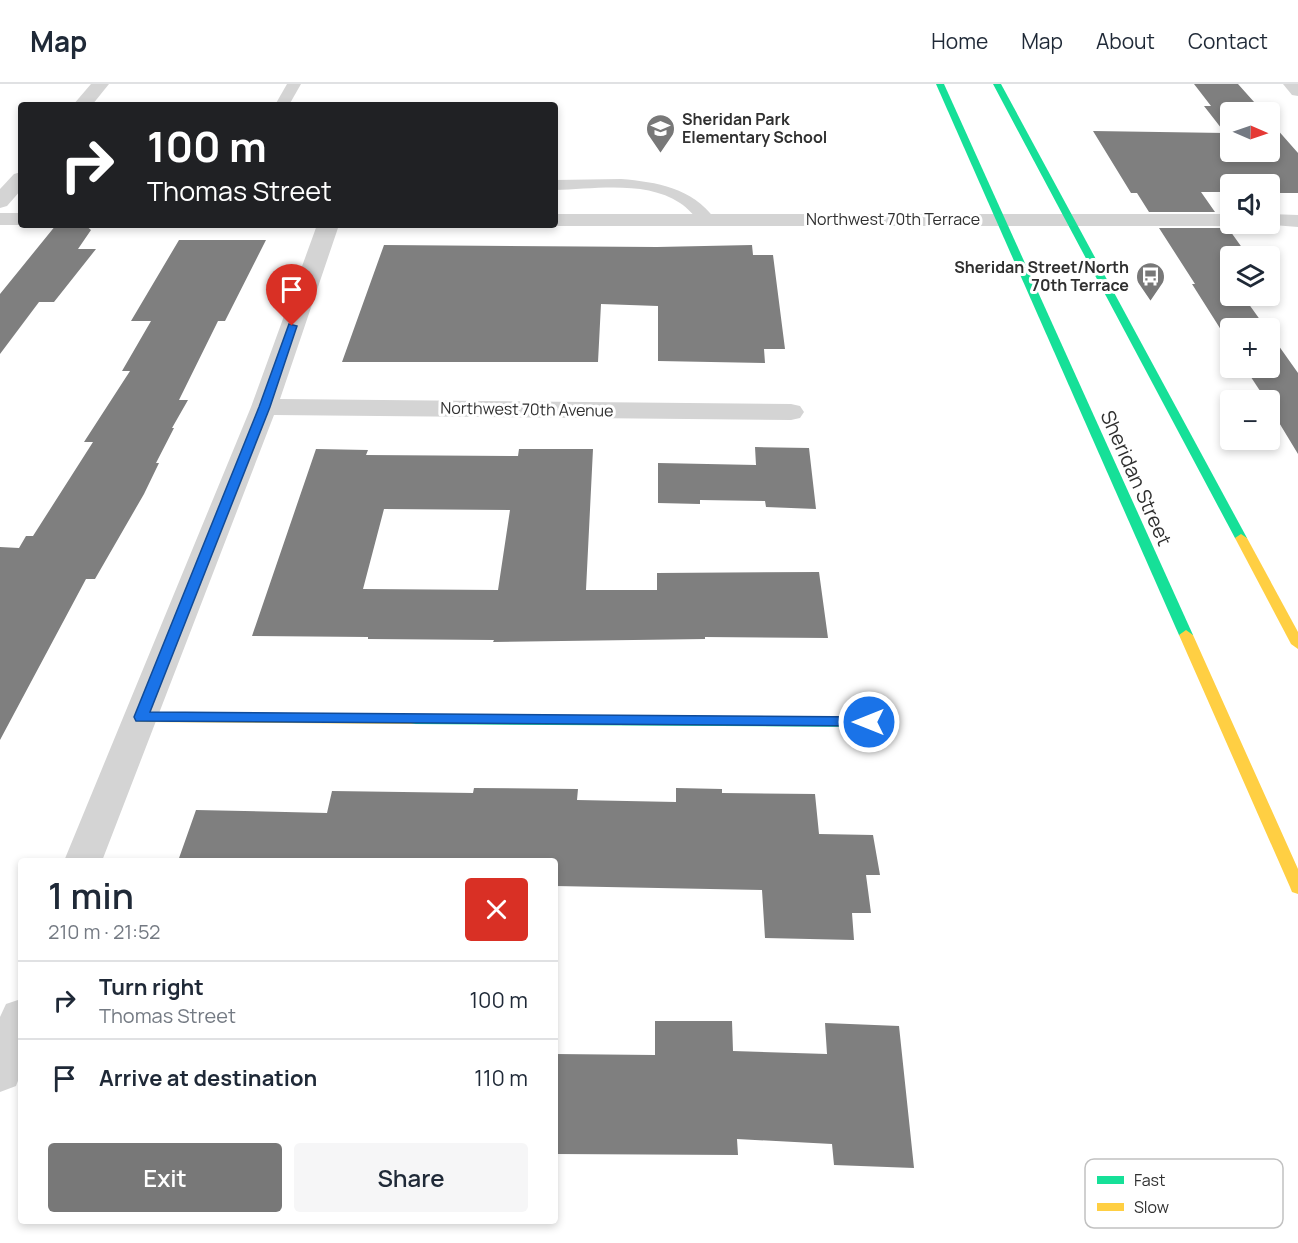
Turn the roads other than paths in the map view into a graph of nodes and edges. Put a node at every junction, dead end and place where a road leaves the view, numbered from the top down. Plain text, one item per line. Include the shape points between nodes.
1 (100, 84) edge
2 (294, 84) edge
3 (940, 84) edge
4 (998, 84) edge
5 (1292, 84) edge
6 (1298, 91) edge
7 (85, 102) edge
8 (284, 102) edge
9 (18, 181) edge
10 (558, 185) edge
11 (0, 202) edge
12 (0, 219) edge
13 (18, 219) edge
14 (707, 219) junction
15 (999, 219) junction
16 (1070, 219) junction
17 (558, 220) edge
18 (1220, 220) edge
19 (1280, 220) edge
20 (1298, 220) edge
21 (327, 228) edge
22 (264, 407) junction
23 (790, 412) dead end
24 (1298, 644) edge
25 (141, 717) junction
26 (869, 722) dead end
27 (84, 858) edge
28 (1298, 887) edge
29 (18, 1026) edge
30 (0, 1071) edge

1 - 7 street
2 - 8 lane
3 - 15 main road, Sheridan Street
4 - 16 main road
5 - 6 street
9 - 11 street
10 - 14 lane via 629,185 668,191 684,198
12 - 13 street
14 - 15 street, Northwest 70th Terrace
14 - 17 street, Northwest 70th Terrace
15 - 16 street, Northwest 70th Terrace
15 - 28 main road, Sheridan Street
16 - 18 street, Northwest 70th Terrace
16 - 24 main road
19 - 20 street
21 - 22 street
22 - 23 street, Northwest 70th Avenue
22 - 25 street
25 - 26 main road
25 - 27 street
29 - 30 street

